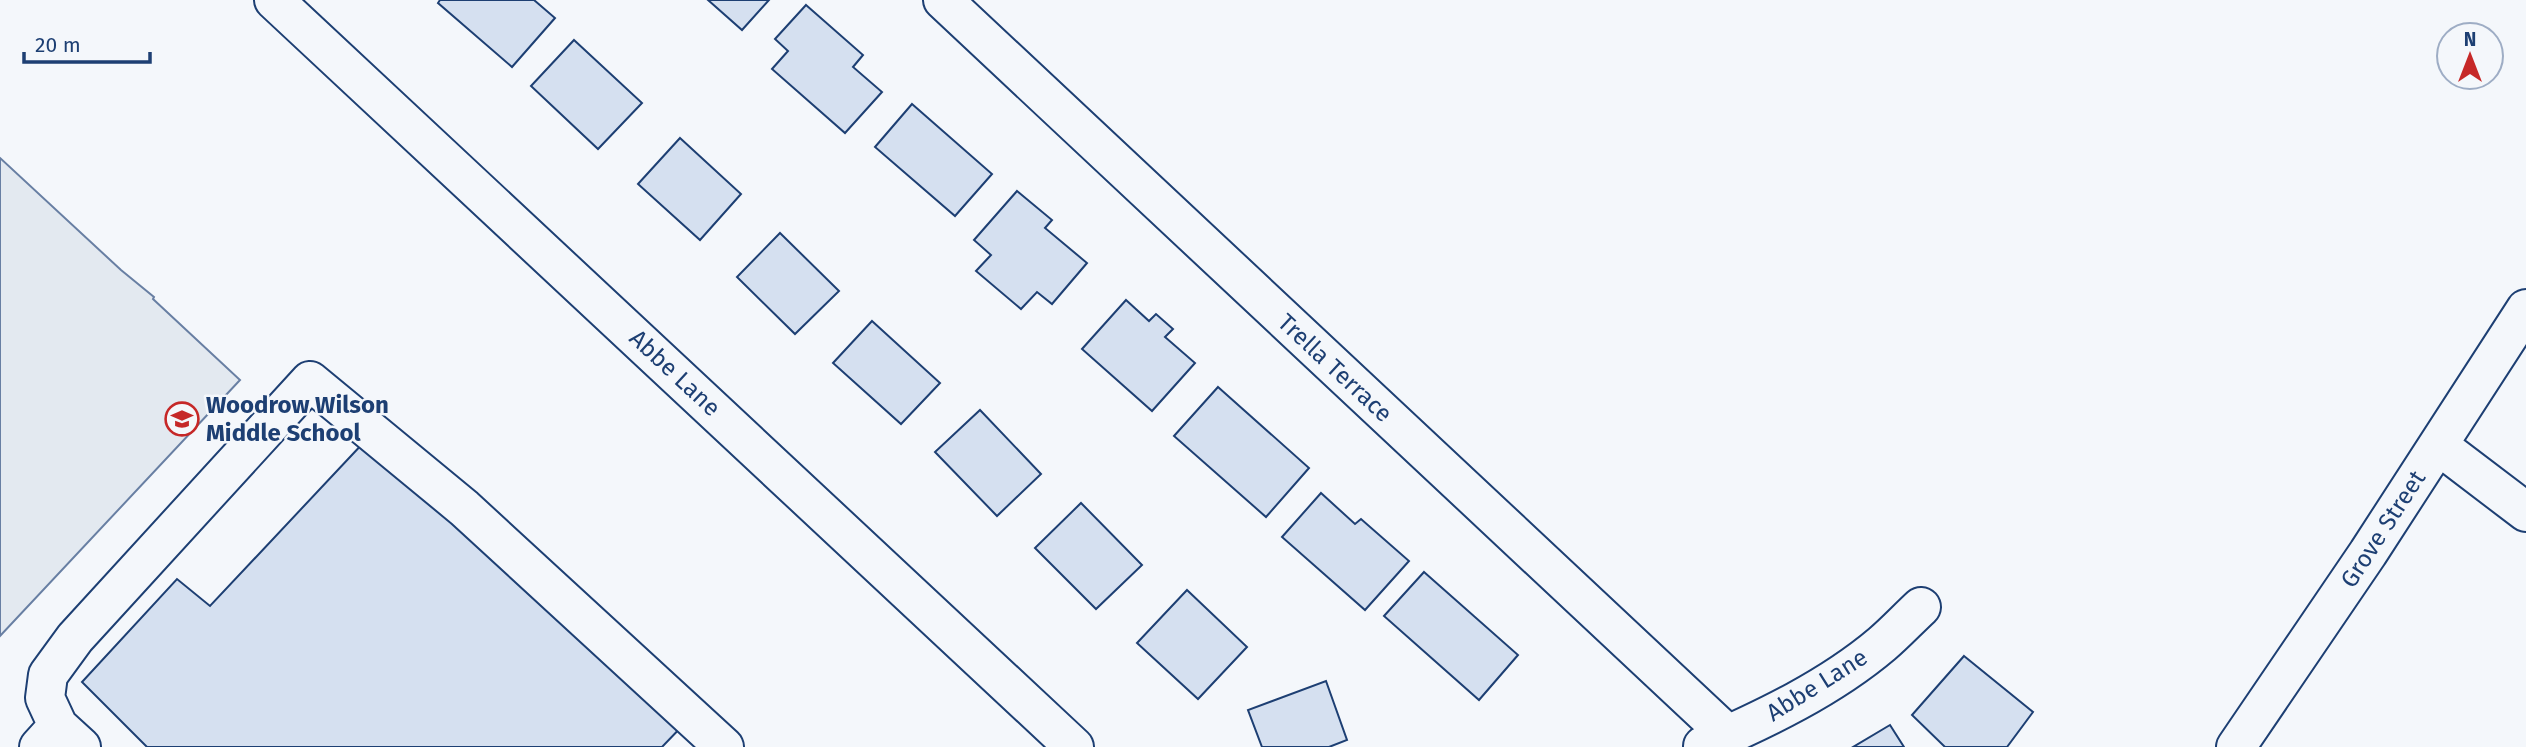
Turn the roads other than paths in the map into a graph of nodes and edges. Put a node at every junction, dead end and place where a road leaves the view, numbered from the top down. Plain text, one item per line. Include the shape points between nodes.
1 (274, 0) edge
2 (943, 0) edge
3 (2526, 309) edge
4 (2438, 445) junction
5 (2526, 512) edge
6 (1921, 607) dead end
7 (59, 740) edge
8 (1715, 741) edge
9 (724, 747) edge
10 (1074, 747) edge
11 (2236, 747) edge

1 - 10 street, Abbe Lane
2 - 8 street, Trella Terrace
3 - 4 street, Grove Street
4 - 5 street
4 - 11 street, Grove Street
6 - 8 street, Abbe Lane via 1881,646 1821,687
7 - 9 street via 45,698 48,675 75,638 310,381 464,508

